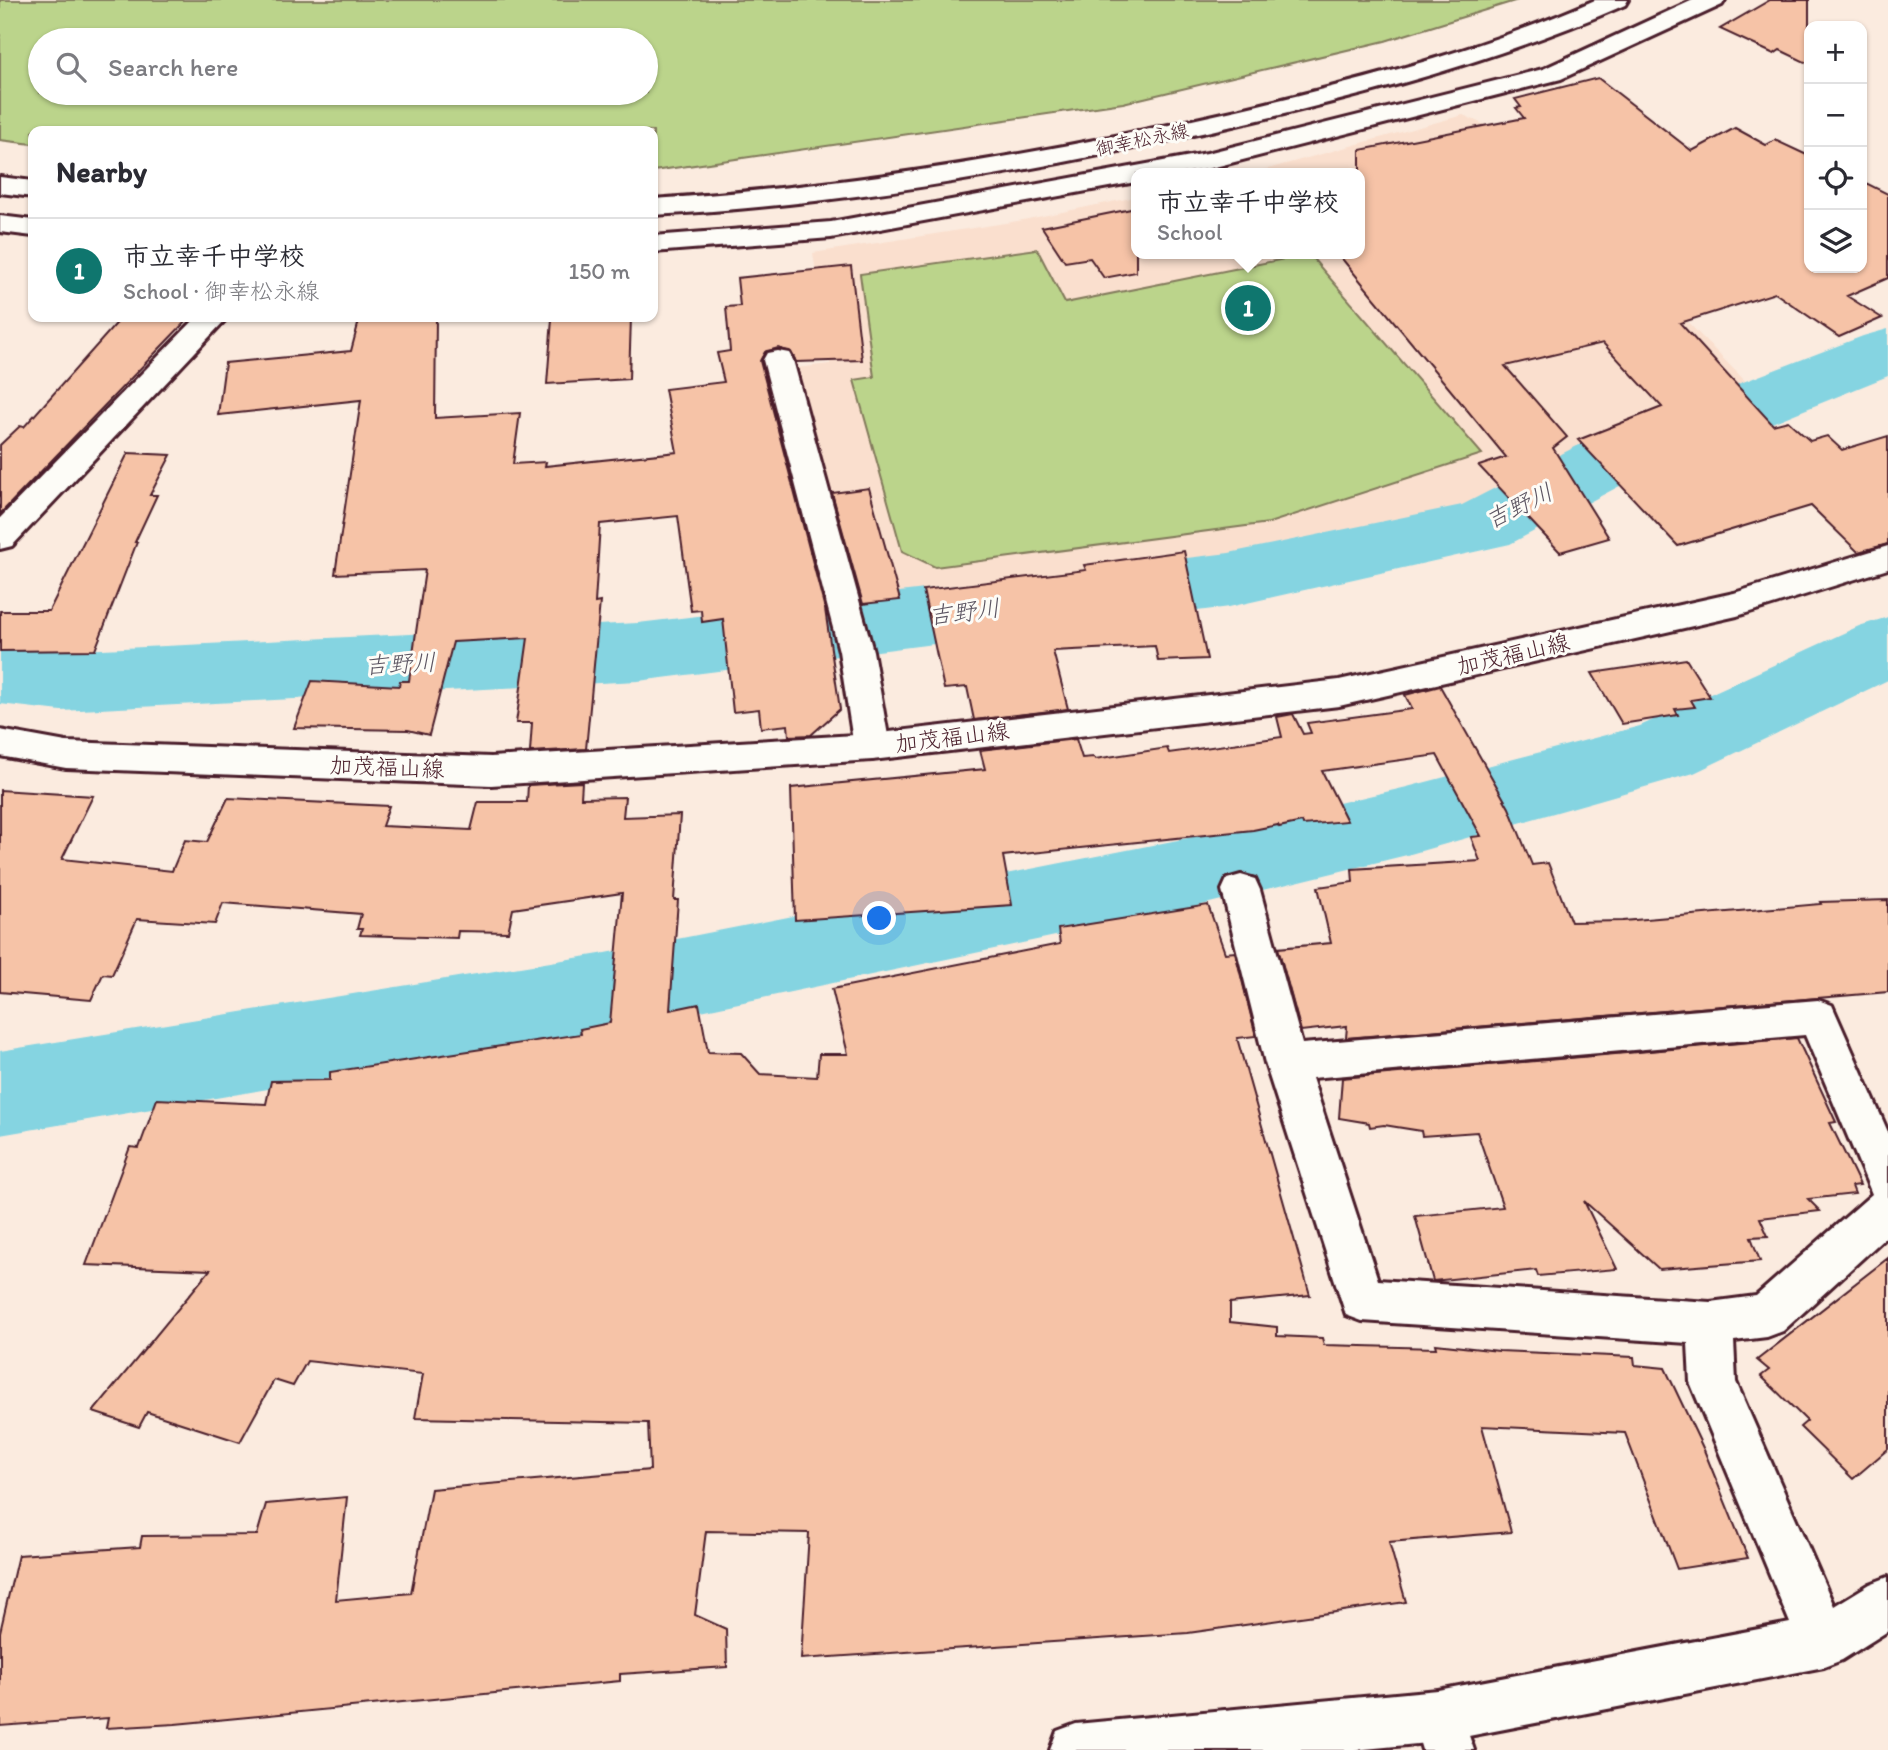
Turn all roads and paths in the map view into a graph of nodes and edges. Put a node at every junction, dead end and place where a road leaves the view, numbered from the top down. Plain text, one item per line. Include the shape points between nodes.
1 (1616, 0) edge
2 (1713, 0) edge
3 (1166, 168) edge
4 (1131, 174) edge
5 (0, 185) edge
6 (28, 188) edge
7 (658, 207) edge
8 (0, 224) edge
9 (28, 227) edge
10 (658, 244) edge
11 (209, 322) edge
12 (778, 360) dead end
13 (0, 538) edge
14 (1888, 557) edge
15 (0, 743) edge
16 (872, 747) junction
17 (1241, 890) dead end
18 (1286, 1063) junction
19 (1888, 1182) edge
20 (1888, 1207) edge
21 (1710, 1323) junction
22 (1888, 1602) edge
23 (1824, 1642) junction
24 (1443, 1733) edge
25 (1076, 1750) edge

1 - 7 street, 御幸松永線 via 1533,35 1351,91 1150,138 944,177
2 - 3 street via 1552,74
4 - 10 street via 831,230
5 - 6 street
8 - 9 street
11 - 13 street
12 - 16 street via 856,651
14 - 16 street, 加茂福山線 via 1737,604 1339,693
15 - 16 street, 加茂福山線 via 66,755 491,771
17 - 18 street
18 - 19 street via 1818,1017
18 - 21 street via 1362,1300
20 - 21 street via 1767,1316
21 - 23 street via 1713,1382
22 - 23 street
23 - 24 street
24 - 25 street

